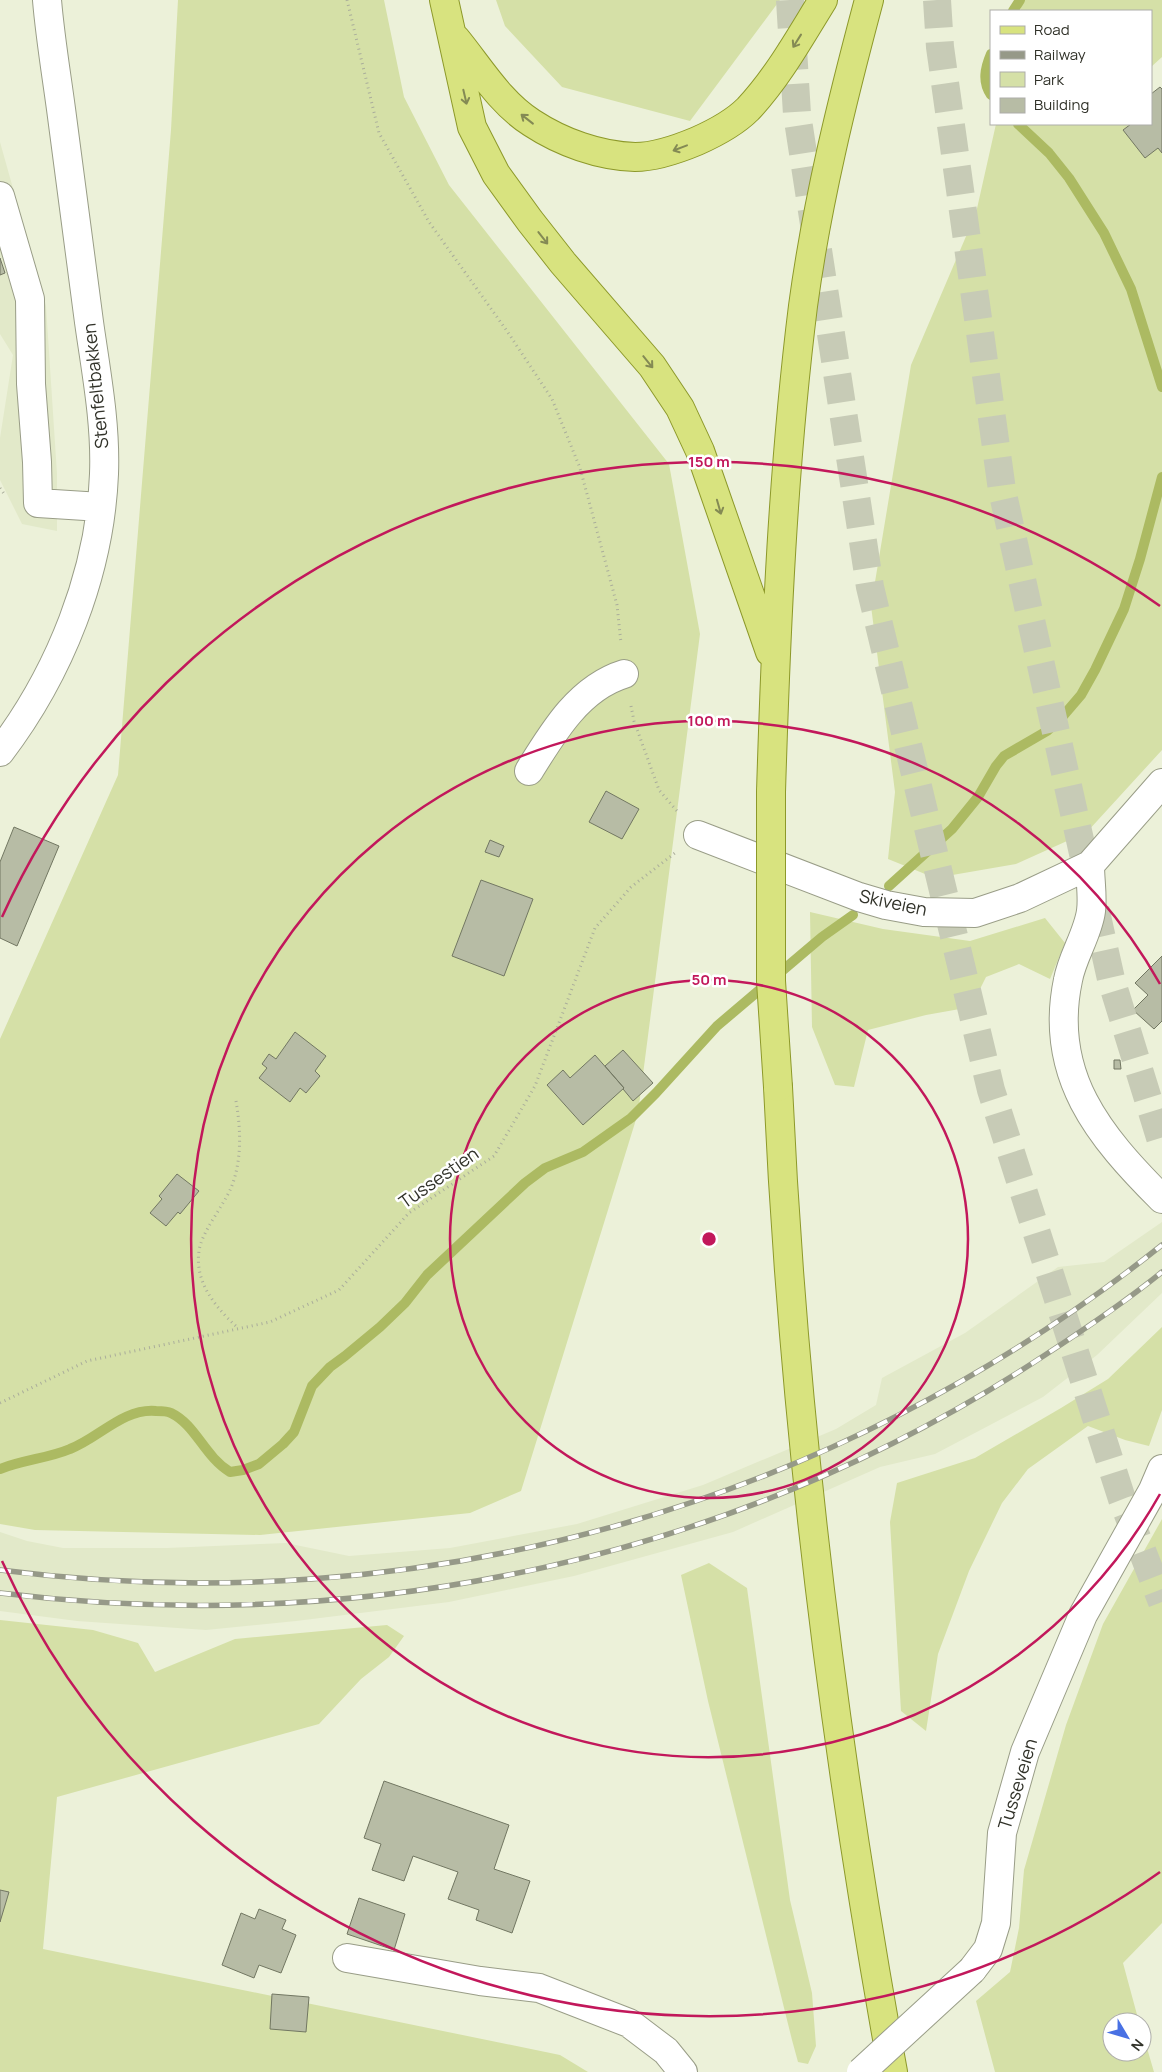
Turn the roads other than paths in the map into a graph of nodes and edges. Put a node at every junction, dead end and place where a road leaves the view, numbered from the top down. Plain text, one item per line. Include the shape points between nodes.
1 (47, 0) edge
2 (444, 0) edge
3 (823, 0) edge
4 (869, 0) edge
5 (451, 32) junction
6 (0, 196) edge
7 (101, 507) junction
8 (775, 666) junction
9 (624, 674) road end
10 (0, 752) edge
11 (529, 771) dead end
12 (1162, 783) edge
13 (698, 835) road end
14 (1090, 866) junction
15 (1162, 1199) edge
16 (1162, 1470) edge
17 (347, 1958) dead end
18 (683, 2072) edge
19 (861, 2072) edge
20 (893, 2072) edge

1 - 7 street, Stenfeltbakken via 100,404 104,472
2 - 5 main road
3 -> 5 main road via 769,85 746,110 715,133 675,150 636,157 598,152 564,140 531,122 504,99
4 - 8 main road via 832,145 804,306 783,513
5 -> 8 main road via 472,127 496,174 563,263 652,366 680,408 700,451
6 - 7 street via 30,299 38,503
7 - 10 street, Stenfeltbakken via 90,566 69,628 35,698
8 - 20 main road, bridge via 771,981 789,1287 816,1554 838,1724
9 - 11 street via 608,679 580,701 551,735
12 - 14 street, Skiveien
13 - 14 street, Skiveien via 859,897 924,912 975,913 1020,898
14 - 15 street via 1091,912 1068,979 1062,1023 1073,1080 1096,1125 1127,1164
16 - 19 street, Tusseveien, bridge via 1083,1615 1025,1752 1002,1833 996,1923 988,1949 972,1970
17 - 18 street via 539,1988 629,2023 666,2051

